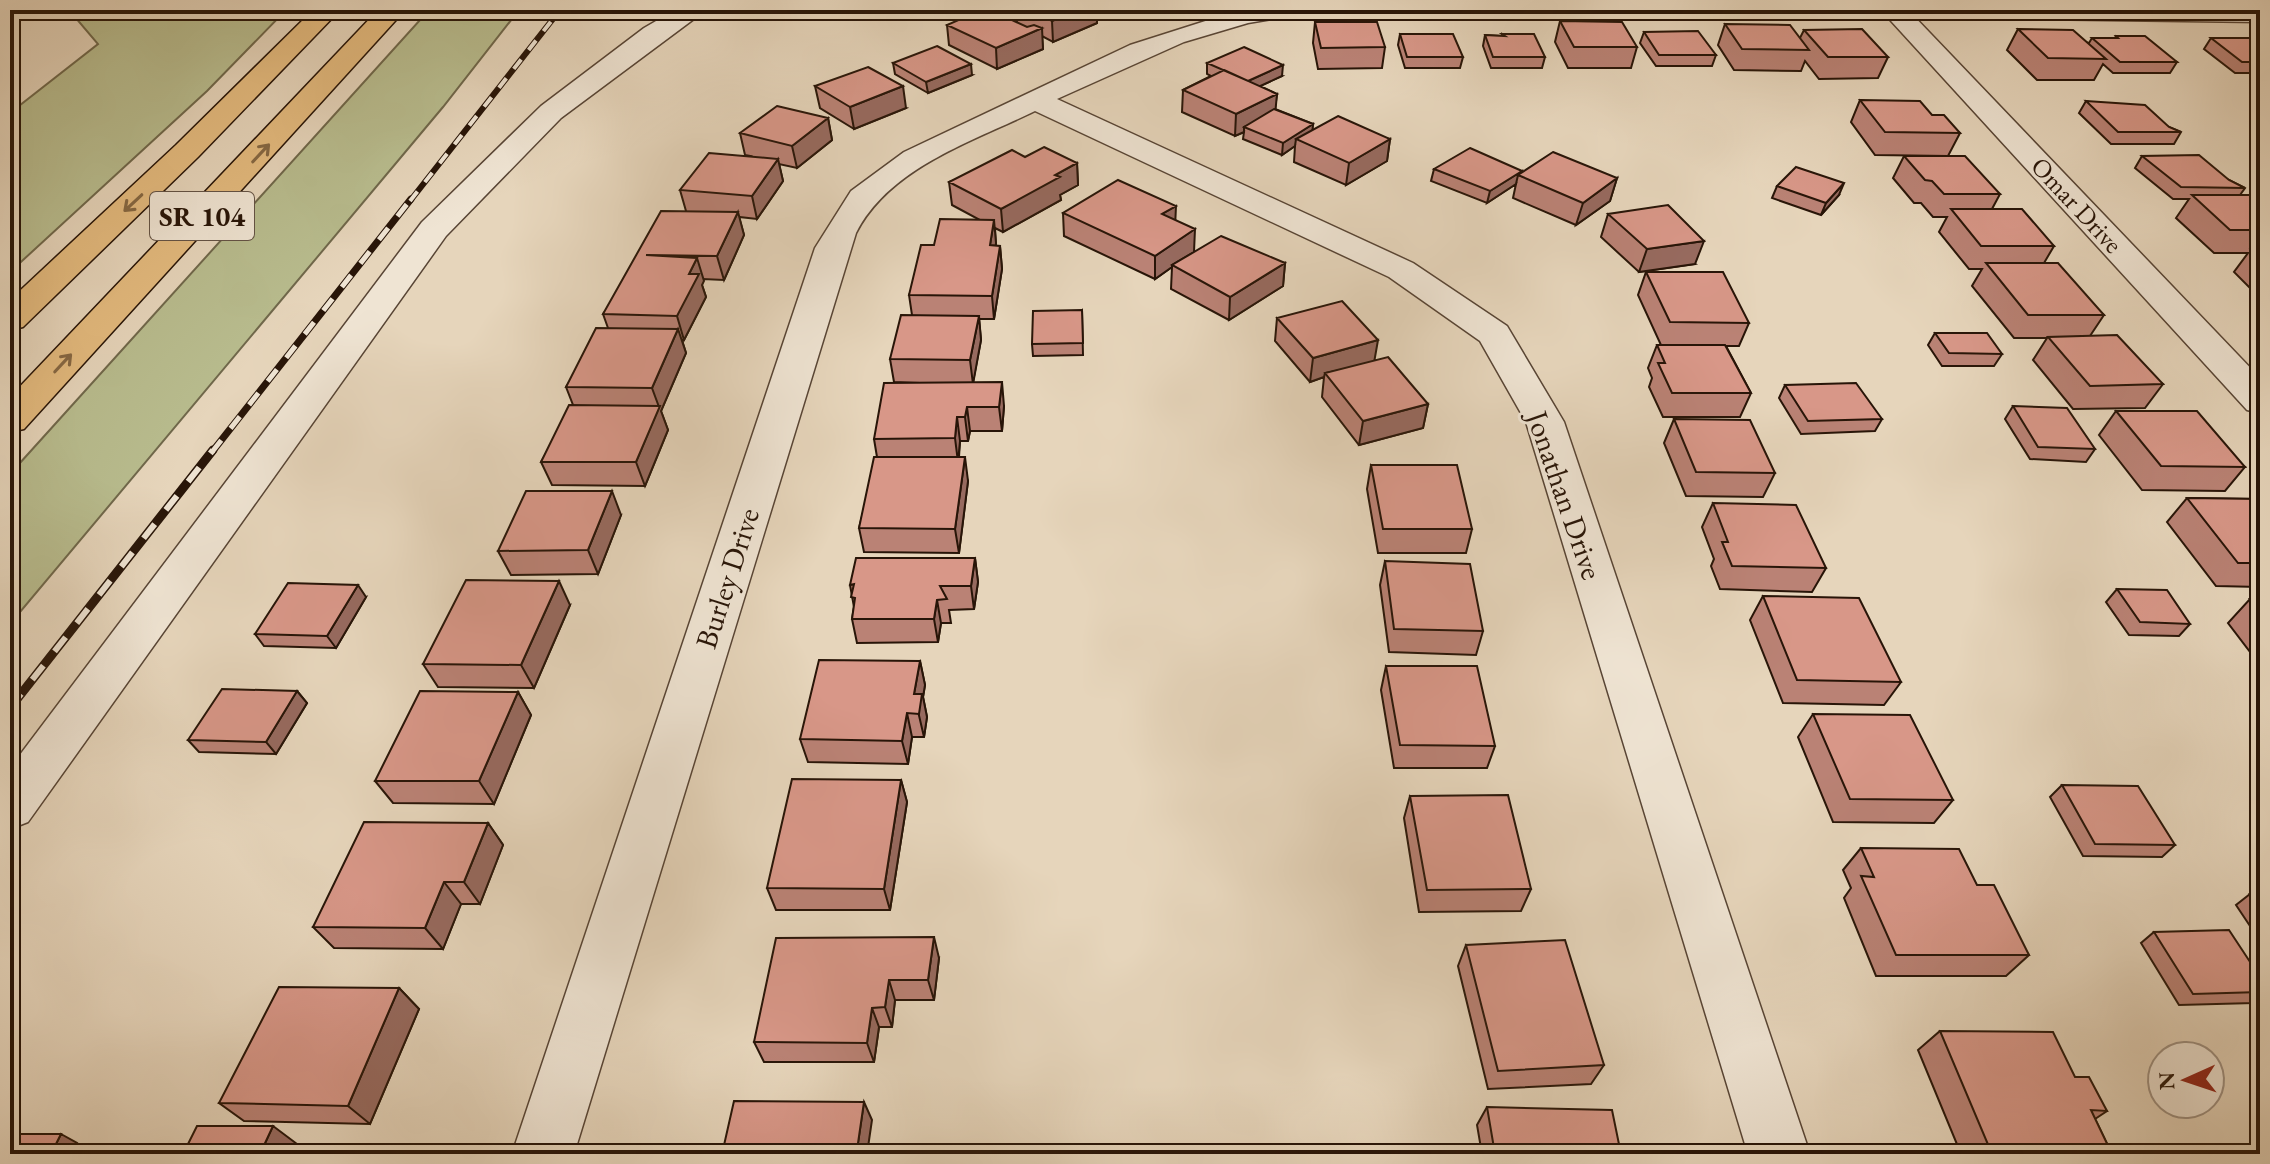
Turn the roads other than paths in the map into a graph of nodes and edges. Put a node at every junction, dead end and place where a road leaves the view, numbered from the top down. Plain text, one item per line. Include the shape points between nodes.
1 (327, 10) edge
2 (392, 10) edge
3 (693, 10) edge
4 (1286, 10) edge
5 (1894, 10) edge
6 (1946, 10) edge
7 (2260, 14) edge
8 (1035, 100) junction
9 (10, 319) edge
10 (2260, 401) edge
11 (10, 420) edge
12 (10, 807) edge
13 (543, 1154) edge
14 (1779, 1154) edge

1 -> 9 highway, SR 104
11 -> 2 highway, SR 104
3 - 12 street via 551,112 434,229
4 - 8 street, Burley Drive via 1201,26
5 - 10 street, Omar Drive
6 - 7 street
8 - 13 street, Burley Drive via 935,148 868,192 832,248
8 - 14 street, Jonathan Drive via 1401,270 1494,334 1545,422

